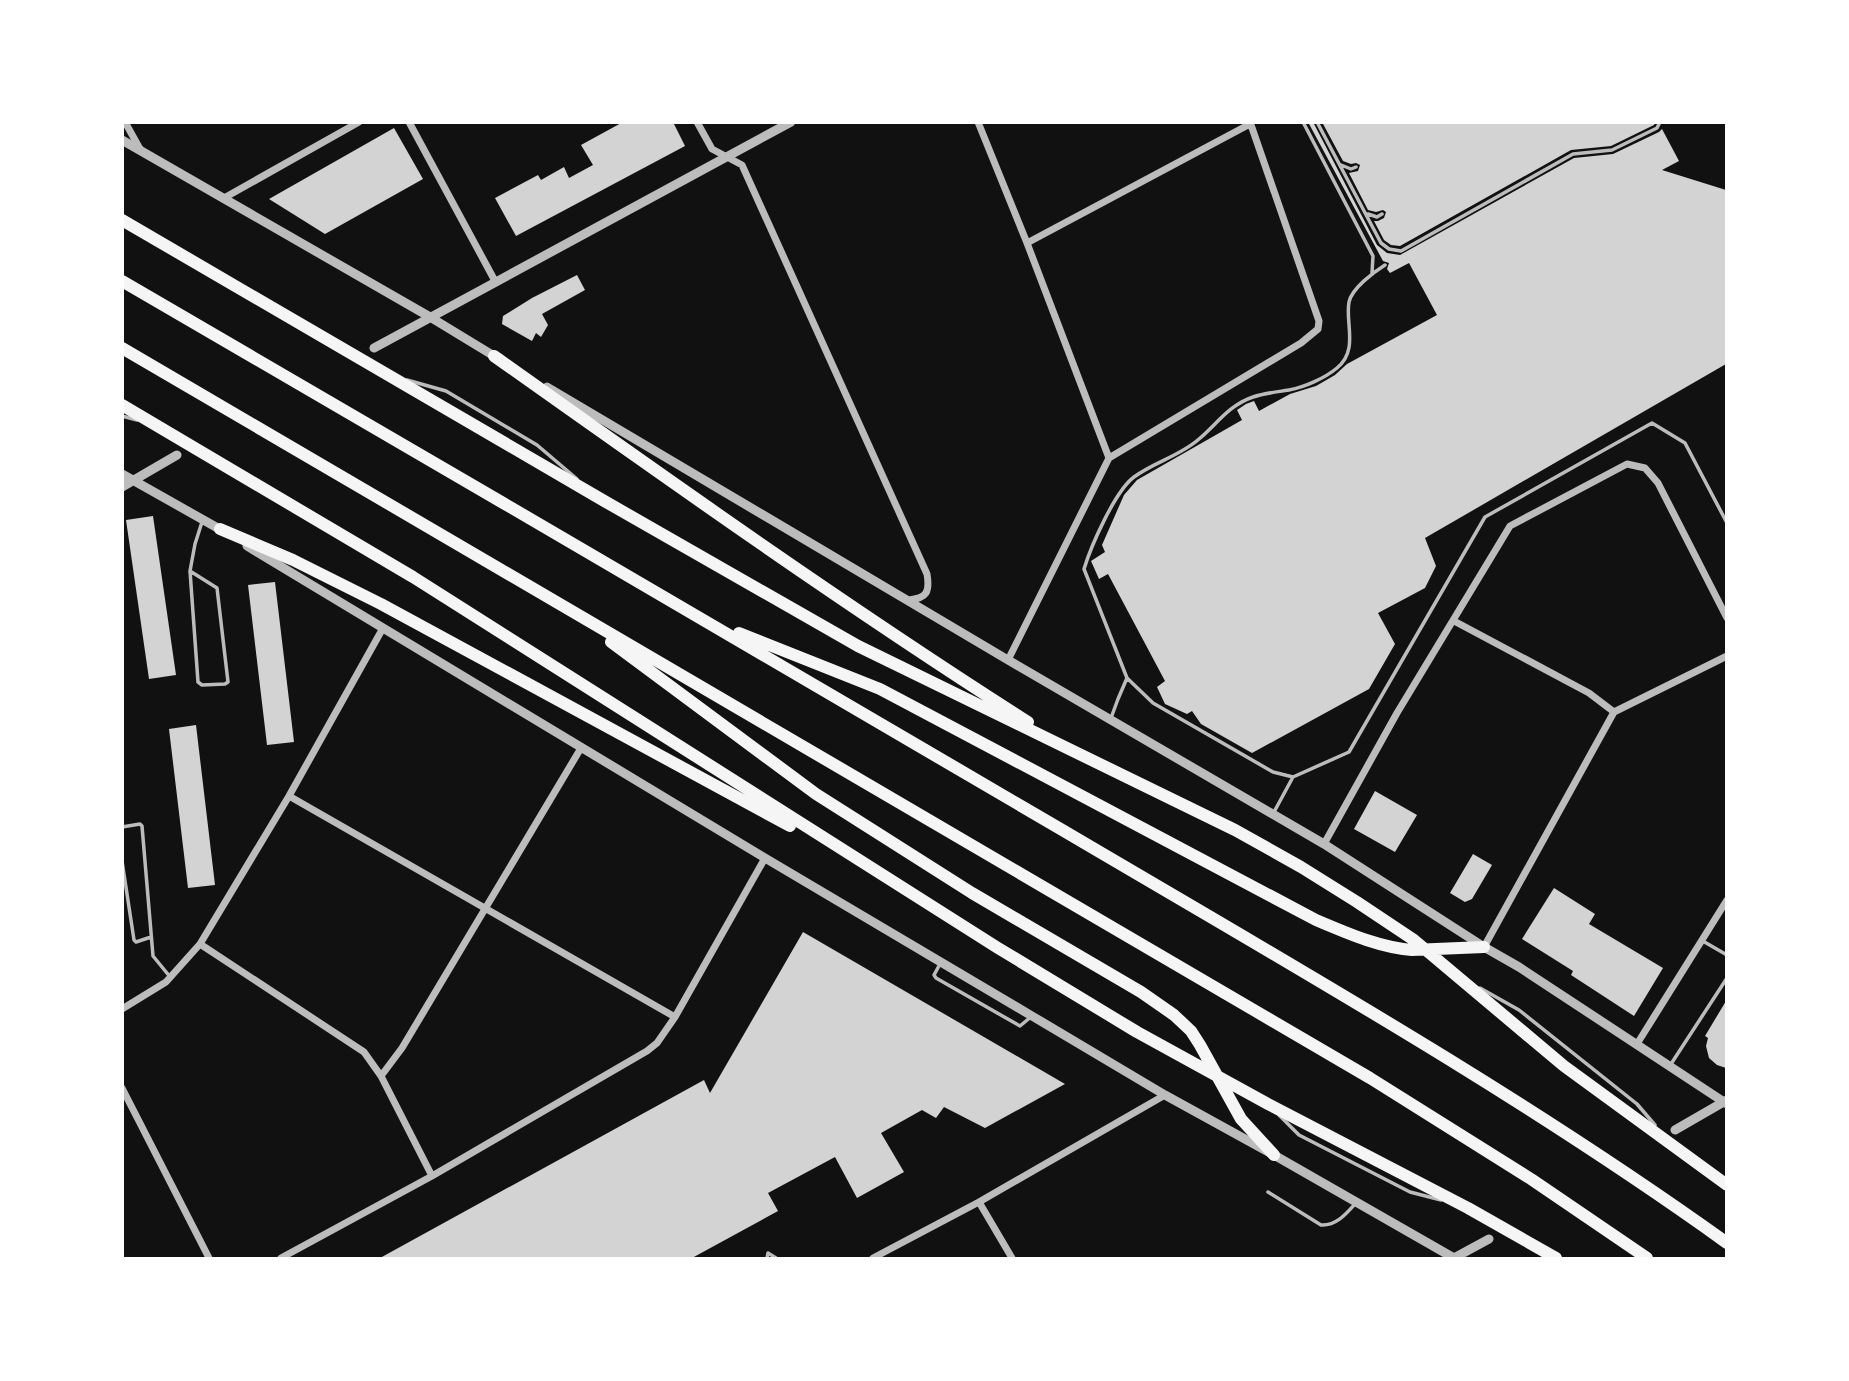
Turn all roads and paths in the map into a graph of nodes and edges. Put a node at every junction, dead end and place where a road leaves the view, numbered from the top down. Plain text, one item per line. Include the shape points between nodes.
1 (125, 122) edge
2 (359, 122) edge
3 (409, 122) edge
4 (697, 122) edge
5 (791, 122) edge
6 (978, 122) edge
7 (1303, 122) edge
8 (1317, 122) edge
9 (1660, 122) edge
10 (1250, 123) edge
11 (122, 140) edge
12 (141, 151) junction
13 (727, 157) junction
14 (1340, 164) junction
15 (1356, 167) dead end
16 (224, 198) junction
17 (1366, 214) junction
18 (1382, 214) dead end
19 (122, 219) edge
20 (1027, 243) junction
21 (1385, 265) dead end
22 (1372, 273) junction
23 (122, 281) edge
24 (495, 281) junction
25 (430, 317) junction
26 (122, 348) edge
27 (374, 348) dead end
28 (494, 356) junction
29 (122, 405) edge
30 (122, 416) edge
31 (161, 427) junction
32 (177, 455) dead end
33 (1109, 458) junction
34 (122, 474) edge
35 (135, 480) junction
36 (122, 487) edge
37 (202, 519) junction
38 (1727, 523) edge
39 (220, 529) junction
40 (190, 570) junction
41 (909, 600) junction
42 (557, 602) junction
43 (701, 617) junction
44 (1727, 618) edge
45 (1454, 621) junction
46 (383, 628) junction
47 (1727, 656) edge
48 (1008, 660) junction
49 (1128, 678) junction
50 (1614, 712) junction
51 (1110, 720) junction
52 (581, 748) junction
53 (1081, 755) junction
54 (1293, 777) junction
55 (289, 796) junction
56 (1273, 814) junction
57 (122, 827) edge
58 (1324, 844) junction
59 (765, 858) junction
60 (122, 861) edge
61 (883, 875) junction
62 (1727, 900) edge
63 (485, 908) junction
64 (151, 937) junction
65 (1701, 940) junction
66 (201, 944) junction
67 (1484, 947) junction
68 (1727, 954) edge
69 (941, 962) junction
70 (1453, 972) junction
71 (171, 978) junction
72 (1727, 978) edge
73 (122, 1009) edge
74 (1032, 1016) junction
75 (675, 1017) junction
76 (1637, 1044) junction
77 (1670, 1066) junction
78 (381, 1076) junction
79 (122, 1088) edge
80 (1165, 1094) junction
81 (1726, 1102) edge
82 (1675, 1130) dead end
83 (1672, 1146) junction
84 (1274, 1155) junction
85 (432, 1176) junction
86 (1725, 1184) edge
87 (1268, 1192) dead end
88 (979, 1202) junction
89 (1356, 1203) junction
90 (1489, 1239) dead end
91 (1727, 1242) edge
92 (768, 1253) junction
93 (209, 1258) edge
94 (281, 1258) edge
95 (760, 1258) edge
96 (767, 1258) edge
97 (776, 1258) edge
98 (873, 1258) edge
99 (1012, 1258) edge
100 (1454, 1258) edge
101 (1556, 1258) edge
102 (1647, 1258) edge

1 - 12 street
2 - 16 street
3 - 24 street
4 - 13 street via 712,149
5 - 13 street
6 - 20 street
7 - 22 lane via 1373,256
8 - 14 lane
9 - 17 lane via 1657,128 1612,150 1573,154 1401,251 1381,243
10 - 20 street
10 - 33 street via 1318,329
11 - 12 street
12 - 16 street
13 - 24 street
13 - 41 street via 743,165 927,574 926,595
14 - 15 lane
14 - 17 lane
16 - 25 street
17 - 18 lane
19 - 53 highway via 858,646
20 - 33 street
21 - 22 lane
22 - 49 lane via 1349,301 1351,332 1340,366 1306,384 1252,397 1227,411 1200,439 1134,477 1123,489 1084,569
23 - 43 highway
24 - 25 street
25 - 27 street
25 - 28 street
26 - 42 highway
28 - 41 street
28 - 53 highway via 724,519
29 - 31 highway
30 - 31 lane
31 - 61 highway via 424,584
32 - 35 street
33 - 48 street
34 - 35 street
35 - 36 street
35 - 37 street
37 - 39 street
37 - 40 lane
38 - 54 lane via 1685,443 1653,423 1485,517 1349,752
39 - 46 street
39 - 61 highway via 381,604
40 - 40 lane via 198,682 225,684 217,588
41 - 48 street
42 - 84 highway via 816,794 1174,1015 1191,1031 1241,1119
42 - 102 highway via 1370,1078
43 - 67 highway via 880,689 1359,939 1412,950
43 - 91 highway via 1404,1031 1639,1180
44 - 45 street via 1658,483 1645,468 1627,464 1510,526
45 - 50 street via 1589,693
45 - 58 street
46 - 52 street
46 - 55 street
47 - 50 street
48 - 51 street
49 - 51 lane
49 - 54 lane via 1153,703 1273,772
50 - 67 street
51 - 56 street
52 - 59 street
52 - 63 street
53 - 70 highway via 1301,867 1414,940
54 - 56 lane
55 - 63 street
55 - 66 street
56 - 58 street
57 - 64 lane via 142,826
58 - 67 street
59 - 69 street
59 - 75 street
60 - 64 lane via 134,940
61 - 101 highway via 1137,1032
62 - 65 street
63 - 75 street
63 - 78 street
64 - 71 lane via 153,956
65 - 68 lane
65 - 76 street
66 - 71 street
66 - 78 street via 364,1052
67 - 76 street
69 - 74 street
69 - 74 lane via 936,978 1020,1026
70 - 83 highway via 1564,1066
70 - 83 lane via 1519,1010 1637,1104
71 - 73 street
72 - 77 lane
74 - 80 street
75 - 85 street via 647,1051
76 - 77 street
77 - 81 street
78 - 85 street
79 - 93 street
80 - 84 street
80 - 88 street
81 - 82 street
83 - 86 highway
84 - 89 street
85 - 94 street
87 - 89 lane via 1325,1226
88 - 98 street
88 - 99 street
89 - 100 street
90 - 100 street
92 - 95 lane
92 - 96 lane
92 - 97 lane

